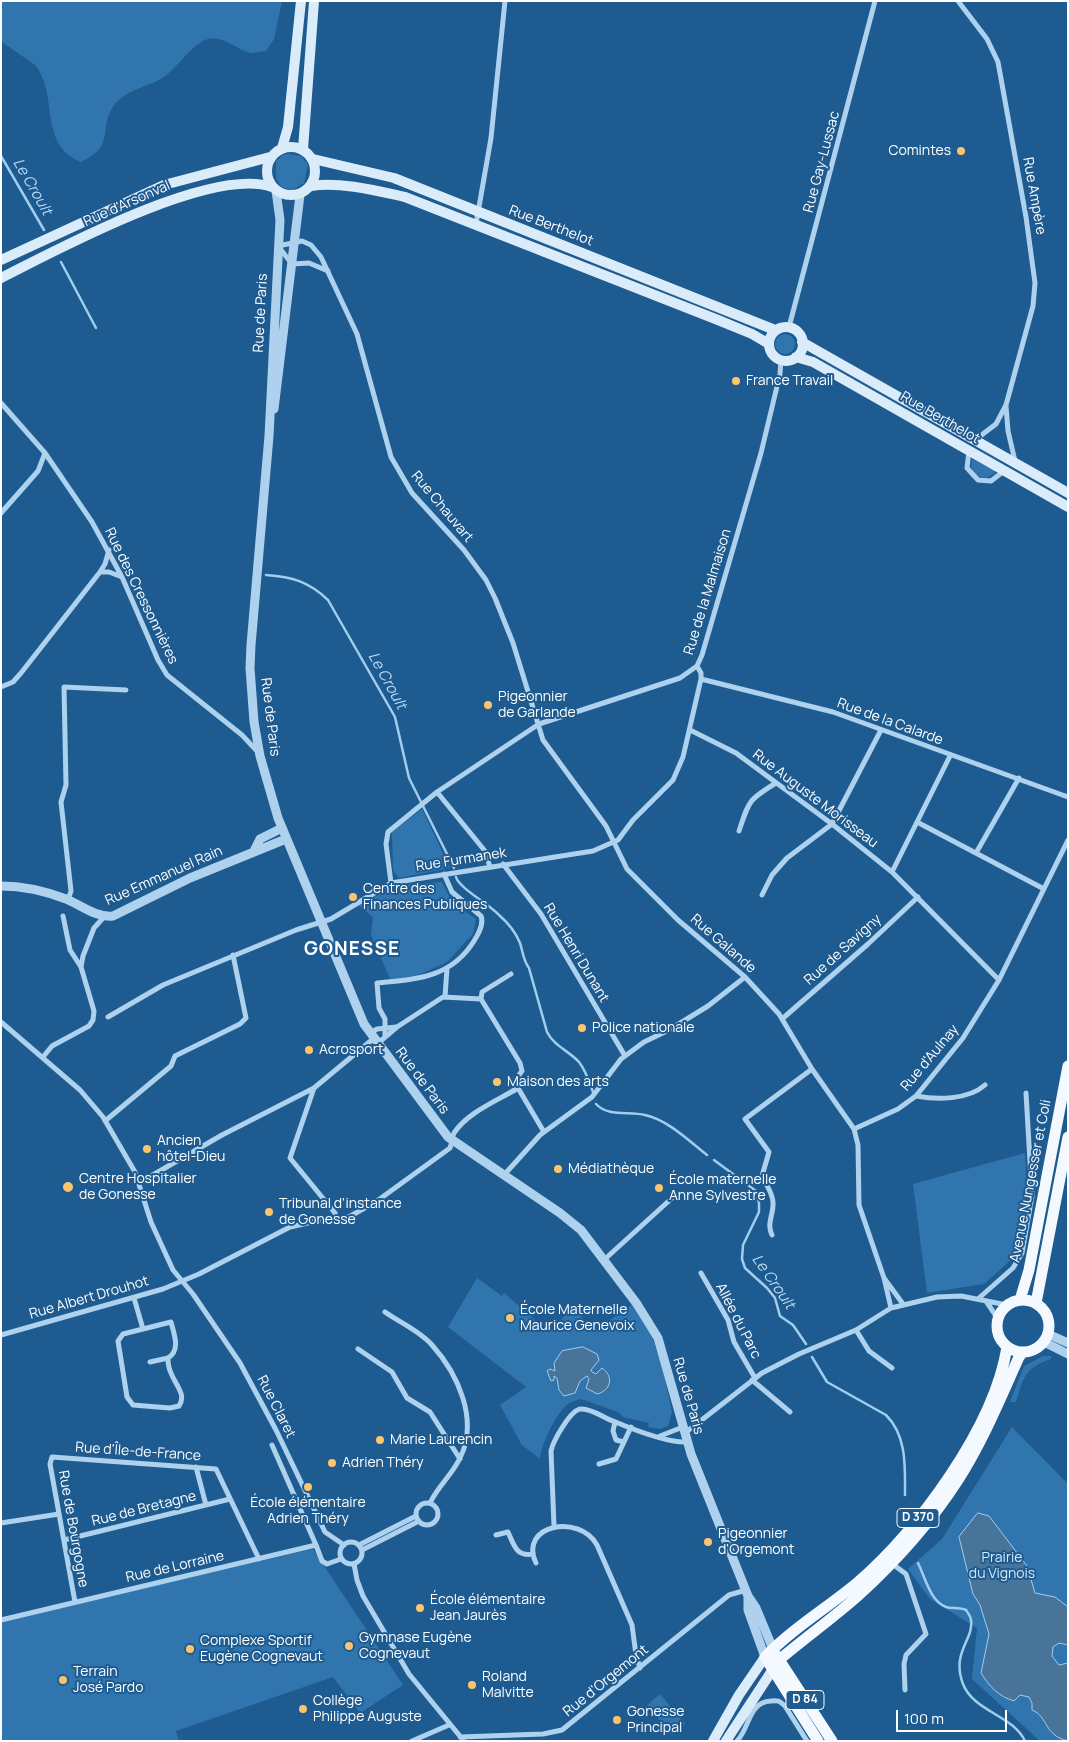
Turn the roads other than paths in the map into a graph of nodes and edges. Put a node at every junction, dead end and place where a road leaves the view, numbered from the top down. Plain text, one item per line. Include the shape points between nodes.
1 (301, 1) edge
2 (314, 1) edge
3 (505, 1) edge
4 (875, 1) edge
5 (958, 1) edge
6 (282, 148) junction
7 (303, 149) junction
8 (270, 157) junction
9 (313, 159) junction
10 (311, 186) junction
11 (274, 189) junction
12 (300, 195) junction
13 (479, 213) junction
14 (475, 225) junction
15 (296, 241) junction
16 (278, 246) junction
17 (1, 260) edge
18 (292, 264) junction
19 (328, 271) junction
20 (1, 278) edge
21 (789, 327) junction
22 (775, 330) junction
23 (802, 342) junction
24 (769, 344) junction
25 (796, 357) junction
26 (781, 360) junction
27 (1, 403) edge
28 (1006, 405) junction
29 (269, 436) junction
30 (975, 440) junction
31 (969, 450) junction
32 (45, 453) junction
33 (1015, 463) junction
34 (1004, 470) junction
35 (1068, 493) edge
36 (1068, 507) edge
37 (1, 513) edge
38 (109, 550) junction
39 (100, 572) junction
40 (122, 577) junction
41 (696, 666) junction
42 (701, 679) junction
43 (1, 687) edge
44 (126, 690) dead end
45 (254, 723) junction
46 (539, 724) junction
47 (690, 730) junction
48 (881, 730) junction
49 (242, 735) junction
50 (260, 756) junction
51 (950, 756) junction
52 (1019, 778) junction
53 (776, 783) junction
54 (438, 792) junction
55 (1068, 797) edge
56 (597, 814) joint
57 (917, 822) junction
58 (832, 824) junction
59 (282, 828) junction
60 (739, 831) dead end
61 (286, 839) junction
62 (1068, 840) edge
63 (614, 842) junction
64 (254, 851) junction
65 (976, 853) junction
66 (503, 864) junction
67 (490, 867) junction
68 (892, 872) junction
69 (444, 874) junction
70 (390, 883) junction
71 (1, 886) edge
72 (1044, 888) junction
73 (762, 895) dead end
74 (918, 897) junction
75 (68, 900) junction
76 (63, 916) dead end
77 (104, 917) junction
78 (321, 922) junction
79 (233, 955) junction
80 (458, 961) junction
81 (81, 967) junction
82 (462, 967) dead end
83 (447, 968) junction
84 (512, 974) dead end
85 (745, 977) junction
86 (999, 980) junction
87 (445, 997) junction
88 (481, 999) junction
89 (108, 1017) dead end
90 (782, 1019) junction
91 (1, 1022) edge
92 (397, 1027) junction
93 (385, 1028) junction
94 (385, 1036) junction
95 (373, 1038) junction
96 (625, 1056) junction
97 (43, 1057) junction
98 (1068, 1066) edge
99 (812, 1069) junction
100 (985, 1086) dead end
101 (314, 1088) junction
102 (518, 1088) junction
103 (1026, 1092) dead end
104 (916, 1096) junction
105 (105, 1120) junction
106 (854, 1129) junction
107 (544, 1132) junction
108 (1068, 1137) edge
109 (453, 1141) junction
110 (504, 1175) junction
111 (139, 1183) junction
112 (672, 1198) dead end
113 (336, 1218) junction
114 (772, 1234) dead end
115 (605, 1259) junction
116 (701, 1273) dead end
117 (884, 1278) junction
118 (182, 1281) junction
119 (134, 1298) junction
120 (979, 1298) junction
121 (1020, 1300) junction
122 (986, 1301) junction
123 (1036, 1303) junction
124 (903, 1304) junction
125 (1007, 1305) junction
126 (891, 1308) junction
127 (384, 1312) dead end
128 (998, 1319) junction
129 (143, 1329) junction
130 (856, 1330) junction
131 (1, 1335) edge
132 (1046, 1338) junction
133 (1068, 1343) edge
134 (1007, 1347) junction
135 (358, 1349) dead end
136 (1023, 1352) junction
137 (1068, 1354) edge
138 (168, 1358) junction
139 (150, 1362) dead end
140 (892, 1368) dead end
141 (753, 1379) junction
142 (790, 1412) dead end
143 (615, 1422) junction
144 (631, 1427) junction
145 (685, 1434) junction
146 (659, 1436) junction
147 (624, 1442) junction
148 (272, 1445) dead end
149 (460, 1459) junction
150 (50, 1460) joint
151 (599, 1464) dead end
152 (196, 1467) junction
153 (230, 1499) junction
154 (430, 1503) junction
155 (206, 1505) junction
156 (59, 1514) junction
157 (417, 1519) junction
158 (1, 1523) edge
159 (554, 1526) junction
160 (496, 1535) dead end
161 (64, 1540) junction
162 (316, 1545) junction
163 (344, 1545) junction
164 (361, 1548) junction
165 (532, 1554) junction
166 (259, 1558) junction
167 (341, 1559) junction
168 (536, 1563) dead end
169 (891, 1563) junction
170 (354, 1564) junction
171 (747, 1593) junction
172 (75, 1602) junction
173 (1, 1620) edge
174 (769, 1653) junction
175 (776, 1664) junction
176 (640, 1668) junction
177 (782, 1686) junction
178 (905, 1690) dead end
179 (778, 1701) junction
180 (449, 1724) junction
181 (462, 1739) edge
182 (412, 1741) edge
183 (713, 1741) edge
184 (726, 1741) edge
185 (737, 1741) edge
186 (807, 1741) edge
187 (818, 1741) edge
188 (832, 1741) edge

1 - 6 main road via 288,127
2 - 7 main road
3 - 13 street via 491,138
4 - 21 street, Rue Gay-Lussac
5 - 28 street, Rue Ampère via 986,39 998,62 1033,260 1033,306
6 - 7 main road
6 - 8 main road
7 - 9 main road
8 - 11 main road via 268,168
8 - 17 main road, Rue d'Arsonval via 164,185
9 - 10 main road
9 - 13 main road, Rue Berthelot via 394,178
10 - 12 main road
10 - 14 main road, Rue Berthelot via 322,184 374,190 405,197
11 - 12 main road via 283,195
11 - 16 street, Rue de Paris via 280,220
11 - 20 main road, Rue d'Arsonval via 262,184 249,184 179,196
12 - 15 street, Rue de Paris
13 - 14 street
13 - 22 main road, Rue Berthelot
14 - 24 main road, Rue Berthelot via 718,320
15 - 16 street
15 - 18 street, Rue de Paris
15 - 19 street, Rue Chauvart via 312,245
16 - 18 street
16 - 29 street, Rue de Paris
18 - 19 street via 309,263
18 - 29 street, Rue de Paris via 278,391
19 - 46 street, Rue Chauvart via 357,334 391,457 412,493 464,550 486,580 513,644
21 - 22 main road
21 - 23 main road via 799,334
22 - 24 main road
23 - 25 main road
23 - 30 main road, Rue Berthelot
24 - 26 main road via 772,353
25 - 26 main road
25 - 31 main road, Rue Berthelot via 813,362
26 - 41 street, Rue de la Malmaison via 761,452 702,655
27 - 32 street, Rue des Cressonnières
28 - 30 street, Rue Ampère via 996,424
28 - 33 street, Rue Ampère
29 - 45 street, Rue de Paris via 251,645
30 - 33 main road, Rue Berthelot
31 - 34 main road, Rue Berthelot
31 - 34 street via 967,468 978,480 991,481
32 - 37 street via 38,471
32 - 38 street, Rue des Cressonnières
33 - 35 main road, Rue Berthelot
34 - 36 main road, Rue Berthelot
38 - 39 street
38 - 40 street, Rue des Cressonnières
39 - 40 street
39 - 43 street via 21,673 13,682
40 - 49 street, Rue des Cressonnières via 158,660 168,675
41 - 42 street
41 - 46 street, Rue de la Malmaison via 680,678
42 - 47 street
42 - 48 street, Rue de la Calarde via 833,712
44 - 75 street via 64,687 66,785 61,802 71,891
45 - 49 street via 248,734
45 - 50 street, Rue de Paris
46 - 54 street, Rue de la Malmaison
46 - 56 street, Rue Chauvart via 543,740
47 - 53 street, Rue Auguste Morisseau via 736,752
47 - 63 street via 673,780
48 - 51 street, Rue de la Calarde
48 - 58 street
49 - 50 street, Rue des Cressonnières
50 - 59 street, Rue de Paris
51 - 52 street, Rue de la Calarde
51 - 57 street
52 - 55 street, Rue de la Calarde
52 - 65 street
53 - 58 street, Rue Auguste Morisseau
53 - 60 street via 753,796
54 - 67 street via 485,851
54 - 70 street, Rue de la Malmaison via 388,832
56 - 63 street, Rue Galande
57 - 65 street
57 - 68 street
58 - 68 street, Rue Auguste Morisseau
58 - 73 street via 787,858 772,875
59 - 61 street, Rue de Paris
59 - 64 street via 260,839
61 - 64 street, Rue Emmanuel Rain
61 - 78 street, Rue de Paris
62 - 72 street, Rue d'Aulnay
63 - 66 street, Rue Furmanek via 593,851
63 - 85 street, Rue Galande via 627,869 643,887
64 - 77 street, Rue Emmanuel Rain via 113,916
65 - 72 street
66 - 67 street, Rue Furmanek
66 - 96 street, Rue Henri Dunant via 541,914
67 - 69 street, Rue Furmanek
68 - 74 street, Rue Auguste Morisseau
69 - 70 street, Rue Furmanek
69 - 80 street via 452,892 482,919 478,936
70 - 78 street, Rue Furmanek
71 - 75 street via 34,889
72 - 86 street, Rue d'Aulnay
74 - 86 street, Rue Auguste Morisseau
74 - 90 street, Rue de Savigny
75 - 77 street
76 - 81 street via 70,950
77 - 81 street, Rue Emmanuel Rain via 94,928
78 - 79 street, Rue Furmanek
78 - 95 street, Rue de Paris
79 - 89 street, Rue Furmanek via 163,985
79 - 105 street via 246,1018 175,1056 171,1066
80 - 82 street
80 - 83 street
81 - 97 street via 94,1011 93,1020 52,1046
83 - 87 street
83 - 93 street via 414,980 377,984
84 - 88 street via 482,992
85 - 90 street, Rue Galande
85 - 96 street via 708,1006
86 - 104 street, Rue d'Aulnay via 963,1038
87 - 88 street
87 - 92 street
88 - 102 street via 520,1063 522,1071 517,1078
90 - 99 street, Rue Galande
91 - 97 street, Rue Claret
92 - 93 street
92 - 94 street
93 - 94 street
93 - 95 street via 377,1029
94 - 95 street
95 - 101 street
95 - 109 street, Rue de Paris
96 - 107 street via 592,1097
97 - 105 street, Rue Claret via 80,1090
98 - 121 main road, Avenue Nungesser et Coli via 1029,1270
99 - 106 street, Rue Galande
99 - 114 street via 745,1119 769,1152 762,1176 772,1195 769,1229
100 - 104 street via 946,1098
101 - 111 street
101 - 113 street via 290,1158
102 - 107 street
102 - 109 street, Rue Albert Drouhot via 472,1115 456,1132
103 - 120 street via 1032,1196 1022,1253 1013,1268
104 - 106 street, Rue d'Aulnay via 898,1109
105 - 111 street, Rue Claret
106 - 117 street via 858,1145 859,1204
107 - 110 street
108 - 123 main road, Avenue Nungesser et Coli
109 - 110 street, Rue de Paris
109 - 113 street, Rue Albert Drouhot via 450,1148 377,1201 347,1218
110 - 115 street, Rue de Paris via 573,1222
111 - 118 street, Rue Claret via 166,1258
112 - 115 street
113 - 118 street, Rue Albert Drouhot via 278,1231
115 - 145 street, Rue de Paris via 658,1338
116 - 141 street, Allée du Parc via 728,1320 734,1342
117 - 124 street
117 - 126 street
118 - 119 street, Rue Albert Drouhot
118 - 163 street, Rue Claret via 244,1370 325,1532
119 - 129 street
119 - 131 street, Rue Albert Drouhot
120 - 122 street
120 - 124 street via 937,1297
121 - 123 main road
121 - 125 main road
122 - 125 street
122 - 128 street
123 - 132 main road via 1047,1316
124 - 126 street
125 - 128 main road
126 - 130 street
127 - 149 street via 432,1344 463,1395 467,1431
128 - 134 main road via 999,1336
129 - 138 street via 171,1322 176,1341 175,1350
129 - 138 street via 123,1334 118,1341 133,1405 170,1408 182,1402
130 - 140 street via 874,1356
130 - 141 street via 799,1354
132 - 133 street
132 - 136 main road via 1031,1351
132 - 137 street
134 - 136 main road
134 - 174 main road, D 370 via 999,1379 976,1428 927,1507 880,1561
135 - 149 street via 392,1372 407,1398 430,1412
136 - 169 main road, D 370 via 987,1430 958,1480 927,1523
138 - 139 street
141 - 142 street, Allée du Parc
141 - 145 street
143 - 144 street
143 - 147 street via 616,1440
143 - 159 street via 579,1409 552,1444
144 - 146 street
144 - 147 street
145 - 146 street
145 - 146 street
145 - 171 street, Rue de Paris
147 - 151 street via 616,1459
148 - 162 street
149 - 154 street
150 - 152 street, Rue d'Île-de-France via 52,1457 64,1457
150 - 156 street, Rue de Bourgogne
152 - 153 street, Rue d'Île-de-France via 216,1469
152 - 155 street
153 - 155 street, Rue de Bretagne
153 - 166 street, Rue d'Île-de-France
154 - 157 street via 419,1505
154 - 157 street via 438,1510 436,1520 427,1525
155 - 161 street, Rue de Bretagne
156 - 158 street
156 - 161 street, Rue de Bourgogne
157 - 164 street
159 - 165 street via 540,1534
159 - 176 street via 583,1530 594,1540 632,1625
160 - 165 street via 508,1532 517,1551
161 - 172 street, Rue de Bourgogne
162 - 166 street, Rue de Lorraine
162 - 167 street via 322,1561 327,1564
163 - 164 street via 351,1542
163 - 167 street
164 - 170 street via 361,1560
165 - 168 street
166 - 172 street, Rue de Lorraine
167 - 170 street
169 - 175 main road, D 370
169 - 178 street via 906,1574 926,1634 906,1655
170 - 180 street via 363,1596 404,1666
171 - 174 street, Rue de Paris via 756,1608
171 - 176 street, Rue d'Orgemont via 729,1595
172 - 173 street, Rue de Lorraine
174 - 175 main road, D 84
174 - 183 main road, D 370 via 739,1695
175 - 177 main road, D 84
175 - 184 main road, D 370
175 - 188 main road, D 84
176 - 181 street, Rue d'Orgemont via 562,1730
177 - 179 street
177 - 187 main road, D 84
179 - 185 street via 759,1704
179 - 186 street via 785,1706
180 - 181 street
180 - 182 street

